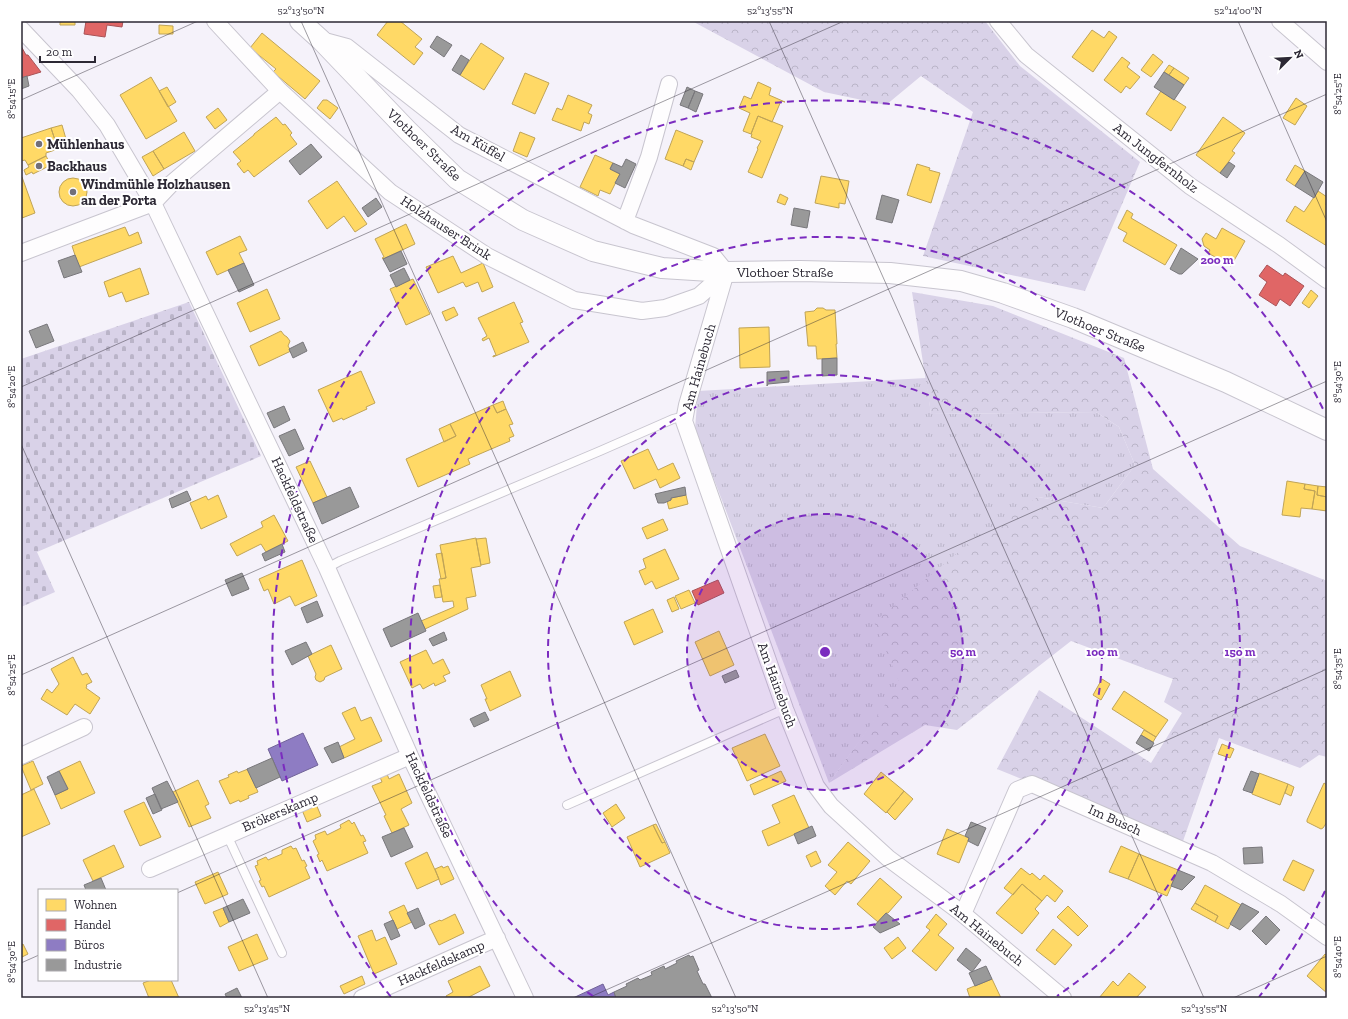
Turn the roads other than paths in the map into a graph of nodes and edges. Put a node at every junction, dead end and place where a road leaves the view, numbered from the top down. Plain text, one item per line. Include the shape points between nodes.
1 (215, 21) edge
2 (300, 21) edge
3 (998, 21) edge
4 (1280, 21) edge
5 (21, 29) edge
6 (321, 40) junction
7 (1327, 62) edge
8 (669, 84) dead end
9 (280, 91) junction
10 (153, 202) junction
11 (625, 221) junction
12 (21, 253) edge
13 (726, 272) junction
14 (1327, 280) edge
15 (685, 416) junction
16 (1327, 430) edge
17 (327, 568) junction
18 (785, 709) junction
19 (84, 727) dead end
20 (21, 756) edge
21 (410, 756) junction
22 (567, 806) dead end
23 (227, 835) junction
24 (150, 869) dead end
25 (963, 914) junction
26 (497, 938) junction
27 (1327, 938) edge
28 (282, 953) dead end
29 (362, 998) edge
30 (525, 998) edge
31 (1063, 998) edge

1 - 9 street, Holzhauser Brink
2 - 6 street, Vlothoer Straße
3 - 14 street, Am Jungfernholz via 1026,55 1184,181
4 - 7 street
5 - 10 street, Hackfeldstraße via 79,90 107,125
6 - 11 street, Am Küffel via 347,47 459,135
6 - 13 street, Vlothoer Straße via 457,179 523,220 593,251 662,268
8 - 11 street via 649,157
9 - 10 street
9 - 13 street, Holzhauser Brink via 390,192 487,256 574,300 642,311 665,308 699,296
10 - 12 street
10 - 17 street, Hackfeldstraße
11 - 13 street, Am Küffel via 713,256
13 - 15 street, Am Hainebuch
13 - 16 street, Vlothoer Straße via 890,273 961,281 1004,293 1073,318 1226,382
15 - 17 lane
15 - 18 street, Am Hainebuch via 689,436
17 - 21 street, Hackfeldstraße
18 - 22 lane
18 - 25 street, Am Hainebuch via 816,786 831,806 888,858
19 - 20 street
21 - 23 street, Brökerskamp
21 - 26 street, Hackfeldstraße
23 - 24 street, Brökerskamp
23 - 28 lane
25 - 27 street, Im Busch via 1017,790 1032,784 1212,863 1281,904
25 - 31 street, Am Hainebuch
26 - 29 street, Hackfeldskamp
26 - 30 street, Hackfeldstraße

